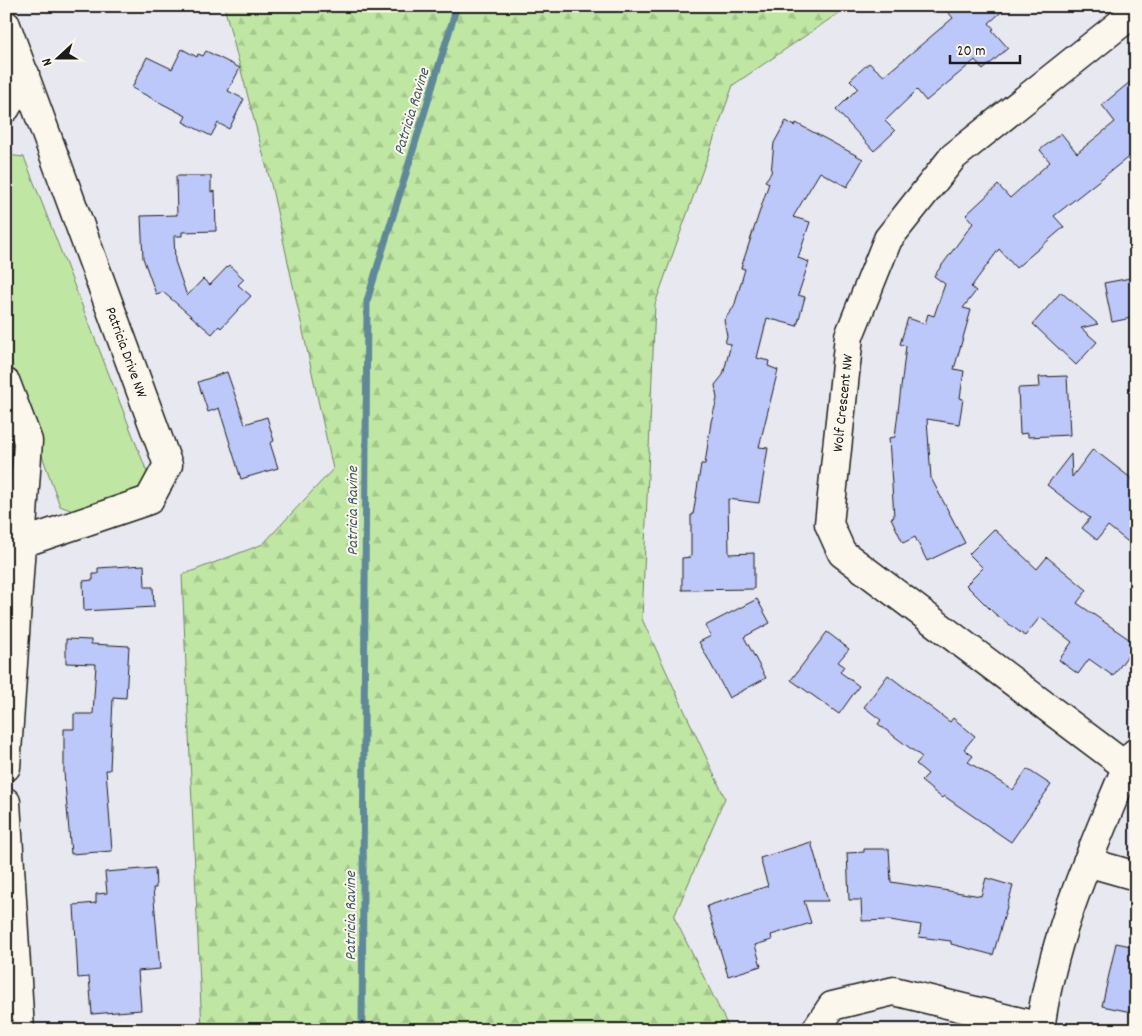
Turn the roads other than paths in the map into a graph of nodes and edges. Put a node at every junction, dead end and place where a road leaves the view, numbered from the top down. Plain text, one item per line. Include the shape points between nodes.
1 (1136, 11) edge
2 (6, 25) edge
3 (25, 74) junction
4 (6, 108) edge
5 (6, 383) edge
6 (22, 543) junction
7 (1133, 764) edge
8 (6, 767) edge
9 (6, 802) edge
10 (1087, 862) junction
11 (1136, 876) edge
12 (1040, 1029) edge
13 (20, 1030) edge
14 (816, 1030) edge

1 - 7 street, Wolf Crescent NW via 953,157 888,239 849,336 829,524 842,553
2 - 3 street, Patricia Drive NW
3 - 4 street
3 - 6 street, Patricia Drive NW via 168,465 149,500
5 - 6 street via 28,441
6 - 8 street
7 - 10 street
9 - 13 street
10 - 11 street
10 - 12 street via 1058,943
12 - 14 street via 894,991 832,1006

